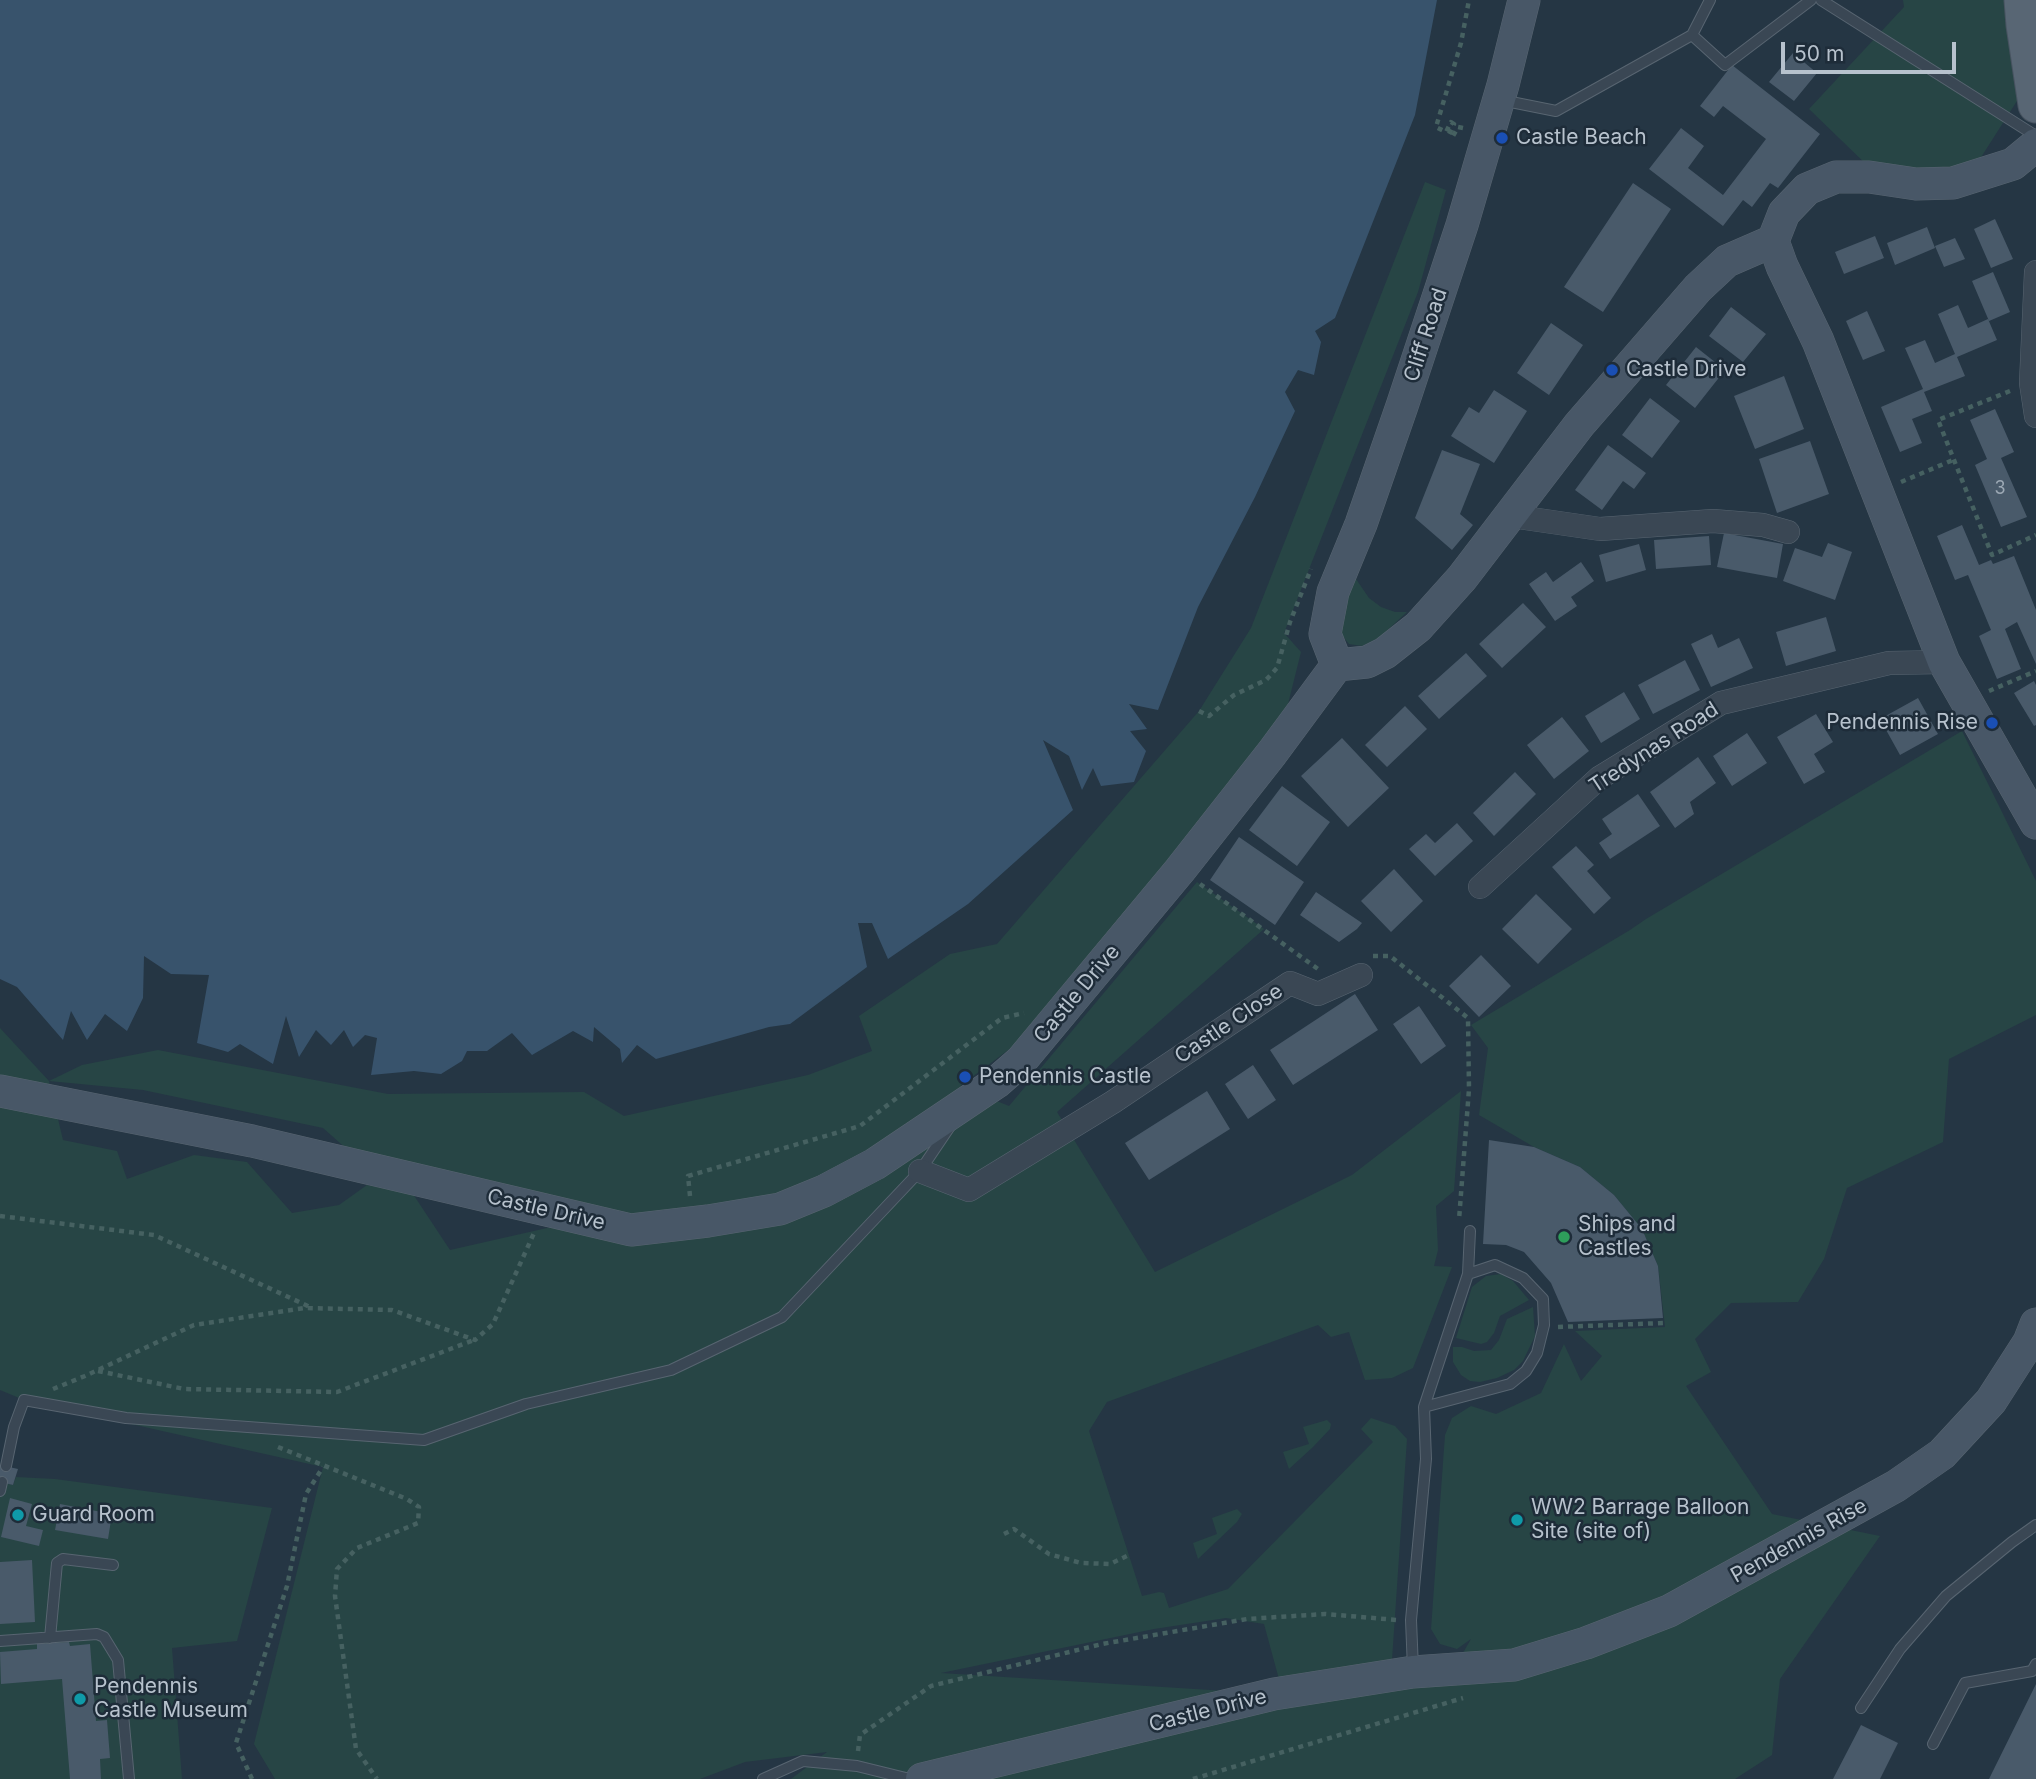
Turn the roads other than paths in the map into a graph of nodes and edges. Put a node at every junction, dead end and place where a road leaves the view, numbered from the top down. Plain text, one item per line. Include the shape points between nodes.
1 (1524, 0) edge
2 (1710, 0) edge
3 (1811, 0) edge
4 (1822, 0) edge
5 (2022, 0) edge
6 (1692, 35) junction
7 (1499, 99) junction
8 (2036, 105) edge
9 (2036, 136) edge
10 (2036, 145) edge
11 (1773, 241) junction
12 (2036, 272) edge
13 (2036, 416) edge
14 (1511, 516) junction
15 (1788, 532) dead end
16 (1944, 662) junction
17 (1337, 664) junction
18 (2036, 823) edge
19 (1480, 887) dead end
20 (1363, 967) road end
21 (0, 1091) edge
22 (966, 1103) junction
23 (920, 1171) junction
24 (1470, 1231) road end
25 (1468, 1274) junction
26 (2036, 1324) edge
27 (1424, 1407) junction
28 (6, 1466) dead end
29 (2036, 1525) edge
30 (113, 1565) dead end
31 (50, 1638) junction
32 (0, 1641) edge
33 (2036, 1664) edge
34 (1497, 1668) joint
35 (1413, 1672) junction
36 (1861, 1708) dead end
37 (1933, 1744) dead end
38 (129, 1779) edge
39 (763, 1779) edge
40 (910, 1779) edge
41 (922, 1779) edge

1 - 7 street, Cliff Road
2 - 6 lane
3 - 6 lane via 1725,65
4 - 9 lane
5 - 8 main road
6 - 7 lane via 1556,111
7 - 17 street, Cliff Road via 1407,393 1333,592 1325,634
10 - 11 street via 2013,164 1952,183 1836,177 1807,189 1784,213
11 - 14 street via 1727,261 1698,288 1579,425
11 - 16 street via 1818,341
12 - 13 street via 2031,383
14 - 15 street via 1600,529 1713,521
14 - 17 street via 1418,626 1367,662
16 - 18 street
16 - 19 street, Tredynas Road via 1889,663 1721,703 1599,778
17 - 22 street, Castle Drive via 1180,870 1070,1004 1021,1061
20 - 23 street, Castle Close via 1318,994 1290,983 1113,1102 969,1190
21 - 22 street, Castle Drive via 252,1141 631,1230 780,1209 875,1164
22 - 23 lane
23 - 28 lane via 782,1317 671,1370 526,1404 424,1440 126,1418 24,1400
24 - 25 lane
25 - 27 lane
25 - 27 lane via 1495,1265 1523,1278 1543,1299 1544,1325 1537,1353 1526,1371 1510,1384
26 - 34 street, Pendennis Rise via 1992,1401 1942,1454 1896,1486 1669,1611 1586,1643
27 - 35 lane via 1426,1459 1411,1620
29 - 36 lane via 1946,1596 1900,1649
30 - 31 lane via 63,1559 57,1563
31 - 32 lane
31 - 38 lane via 97,1634 104,1637 118,1660
33 - 37 lane via 2032,1671 1965,1683
34 - 35 street, Castle Drive
35 - 41 street, Castle Drive via 1274,1694
39 - 40 lane via 803,1761 857,1766

